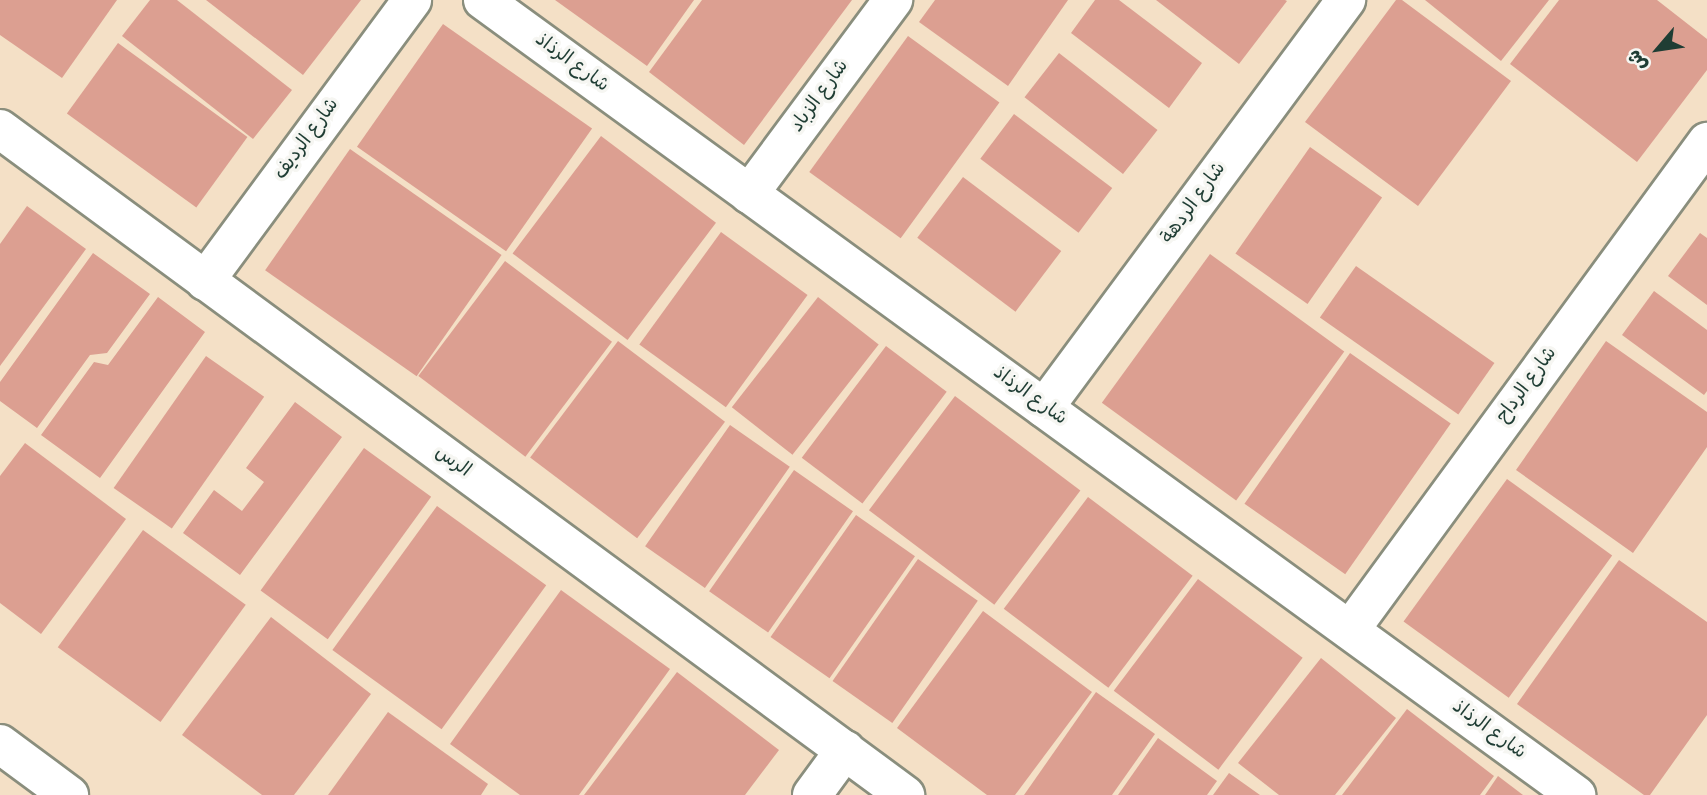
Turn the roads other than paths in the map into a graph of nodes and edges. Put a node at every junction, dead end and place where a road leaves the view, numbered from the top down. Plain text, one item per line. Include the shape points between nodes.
1 (412, 0) edge
2 (483, 0) edge
3 (893, 0) edge
4 (1346, 0) edge
5 (0, 129) edge
6 (1707, 142) edge
7 (749, 194) junction
8 (205, 281) junction
9 (1044, 408) junction
10 (1350, 630) junction
11 (0, 744) edge
12 (845, 750) junction
13 (69, 795) edge
14 (812, 795) edge
15 (905, 795) edge
16 (1576, 795) edge

1 - 8 street, شارع الرديف
2 - 7 street, شارع الرذاذ
3 - 7 street, شارع الزباد
4 - 9 street, شارع الردهة
5 - 8 street, الرس
6 - 10 street, شارع الرداح
7 - 9 street, شارع الرذاذ
8 - 12 street, الرس
9 - 10 street, شارع الرذاذ
10 - 16 street, شارع الرذاذ
11 - 13 street
12 - 14 street
12 - 15 street, الرس

